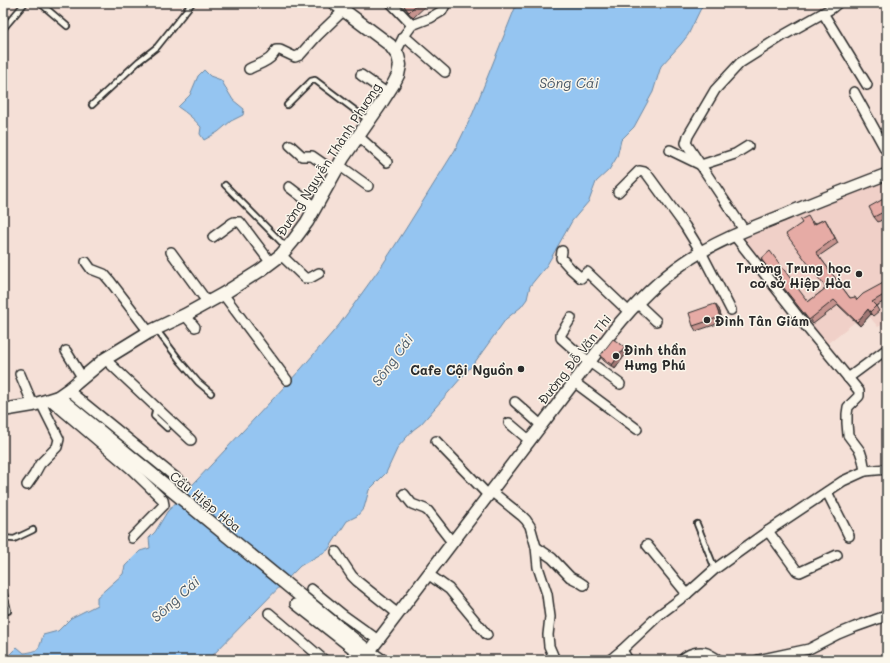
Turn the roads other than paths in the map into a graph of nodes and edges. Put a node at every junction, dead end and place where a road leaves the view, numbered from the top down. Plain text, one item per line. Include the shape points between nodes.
1 (25, 3) edge
2 (40, 3) edge
3 (192, 3) edge
4 (334, 3) edge
5 (391, 3) edge
6 (446, 3) edge
7 (838, 3) edge
8 (344, 10) junction
9 (823, 13) junction
10 (412, 25) junction
11 (67, 26) dead end
12 (3, 30) edge
13 (404, 36) junction
14 (396, 52) junction
15 (249, 69) dead end
16 (445, 72) dead end
17 (360, 75) dead end
18 (867, 85) dead end
19 (854, 92) dead end
20 (388, 94) junction
21 (92, 105) dead end
22 (287, 105) dead end
23 (369, 121) junction
24 (358, 136) junction
25 (290, 145) dead end
26 (748, 146) dead end
27 (670, 150) dead end
28 (887, 152) edge
29 (387, 162) dead end
30 (701, 165) junction
31 (337, 168) junction
32 (887, 174) edge
33 (225, 185) dead end
34 (368, 186) dead end
35 (290, 187) dead end
36 (618, 192) dead end
37 (315, 207) junction
38 (739, 233) junction
39 (213, 237) dead end
40 (284, 251) junction
41 (562, 251) dead end
42 (171, 252) dead end
43 (701, 252) junction
44 (86, 262) dead end
45 (271, 263) junction
46 (319, 273) dead end
47 (223, 294) junction
48 (208, 302) junction
49 (636, 303) junction
50 (731, 310) dead end
51 (629, 312) junction
52 (185, 315) junction
53 (571, 318) dead end
54 (656, 322) dead end
55 (195, 327) dead end
56 (153, 331) junction
57 (887, 349) edge
58 (66, 351) dead end
59 (105, 359) junction
60 (590, 361) junction
61 (20, 374) dead end
62 (82, 377) junction
63 (848, 378) junction
64 (287, 380) dead end
65 (574, 382) junction
66 (620, 384) dead end
67 (211, 393) dead end
68 (50, 399) junction
69 (515, 402) dead end
70 (156, 408) junction
71 (3, 410) edge
72 (509, 423) dead end
73 (541, 425) junction
74 (167, 428) dead end
75 (637, 428) dead end
76 (190, 440) dead end
77 (529, 440) junction
78 (436, 441) dead end
79 (887, 469) edge
80 (865, 471) junction
81 (27, 485) dead end
82 (186, 486) dead end
83 (827, 492) junction
84 (490, 493) junction
85 (404, 494) dead end
86 (697, 524) dead end
87 (33, 530) dead end
88 (768, 531) junction
89 (850, 536) dead end
90 (3, 538) edge
91 (132, 538) dead end
92 (452, 542) junction
93 (647, 545) dead end
94 (536, 547) junction
95 (336, 552) dead end
96 (837, 555) dead end
97 (714, 569) junction
98 (428, 574) junction
99 (584, 585) dead end
100 (3, 589) edge
101 (311, 589) dead end
102 (687, 594) junction
103 (294, 604) dead end
104 (8, 611) dead end
105 (269, 613) dead end
106 (398, 614) junction
107 (887, 618) edge
108 (487, 635) dead end
109 (378, 640) junction
110 (622, 650) junction
111 (365, 657) edge
112 (324, 660) edge
113 (381, 660) edge
114 (555, 660) edge
115 (610, 660) edge
116 (628, 660) edge
117 (682, 660) edge
118 (720, 660) edge
119 (758, 660) edge

1 - 12 lane
2 - 11 lane
3 - 21 lane via 157,47
4 - 8 main road
5 - 10 street
6 - 10 street via 442,11
7 - 9 street
8 - 14 main road
8 - 15 street via 300,55 295,57 276,50 266,61
9 - 18 street
9 - 30 street via 740,63 715,90 686,143
10 - 13 street
13 - 14 street
13 - 16 street
14 - 20 main road, Đường Nguyễn Thành Phương via 400,60 400,70
17 - 20 street
19 - 28 street
20 - 23 main road, Đường Nguyễn Thành Phương
22 - 23 lane via 315,80
23 - 24 main road, Đường Nguyễn Thành Phương
24 - 29 street
24 - 31 main road, Đường Nguyễn Thành Phương
25 - 31 street via 302,156 312,156
26 - 30 street via 735,154
27 - 30 street
30 - 38 street
31 - 34 street
31 - 37 main road, Đường Nguyễn Thành Phương
32 - 38 street, Đường Đỗ Văn Thi
33 - 40 lane
35 - 37 street
36 - 43 street via 636,174 644,172 685,226
37 - 40 main road, Đường Nguyễn Thành Phương via 307,222
38 - 43 street, Đường Đỗ Văn Thi
38 - 63 street via 808,329
39 - 45 street via 232,223 240,222
40 - 45 main road, Đường Nguyễn Thành Phương
40 - 46 street via 305,278
41 - 51 street via 562,260 571,269 581,278 587,272
42 - 48 street
43 - 49 street, Đường Đỗ Văn Thi via 671,272
43 - 50 street
44 - 56 street via 91,269 104,274
45 - 47 main road, Đường Nguyễn Thành Phương
47 - 48 main road, Đường Nguyễn Thành Phương
47 - 64 street
48 - 52 main road, Đường Nguyễn Thành Phương
49 - 51 street, Đường Đỗ Văn Thi
49 - 54 street
51 - 60 street, Đường Đỗ Văn Thi
52 - 55 street
52 - 56 main road, Đường Nguyễn Thành Phương
53 - 60 street via 561,338
56 - 59 main road, Đường Nguyễn Thành Phương
56 - 67 lane
57 - 63 street
58 - 62 street
59 - 62 main road, Đường Nguyễn Thành Phương
59 - 70 street
60 - 65 street, Đường Đỗ Văn Thi
60 - 66 street
61 - 68 street
62 - 68 main road, Đường Nguyễn Thành Phương
63 - 80 street via 859,391 859,396 848,407 848,435 860,451
65 - 73 street, Đường Đỗ Văn Thi
65 - 75 street
68 - 71 main road
68 - 81 street via 60,439 57,447 40,464
68 - 82 street
68 - 91 street via 163,500 164,505
68 - 111 main road, Cầu Hiệp Hòa via 74,410 337,626
69 - 73 street
70 - 74 lane via 154,416
70 - 76 street
72 - 77 street
73 - 77 street, Đường Đỗ Văn Thi
77 - 84 street, Đường Đỗ Văn Thi
78 - 84 street
79 - 80 street
80 - 83 street
83 - 88 street
83 - 89 street
84 - 92 street, Đường Đỗ Văn Thi
84 - 94 street via 526,520
85 - 92 street via 412,504 428,512
86 - 97 lane
87 - 90 lane via 14,539
88 - 96 street via 797,571 800,572
88 - 97 street
92 - 98 street, Đường Đỗ Văn Thi
93 - 102 street
94 - 99 street via 552,558 570,577
94 - 114 street via 538,567 547,594 550,617 549,646
95 - 106 street via 352,576
97 - 102 street
98 - 106 street, Đường Đỗ Văn Thi
98 - 108 street via 449,589
100 - 104 lane
101 - 109 street via 343,616
102 - 110 street via 659,615
103 - 111 street
105 - 112 street
106 - 109 street, Đường Đỗ Văn Thi
107 - 119 street via 886,616 855,626 810,649
109 - 111 street, Đường Đỗ Văn Thi
110 - 115 street
110 - 116 street
111 - 113 main road, Cầu Hiệp Hòa
117 - 118 street via 686,656 700,652

